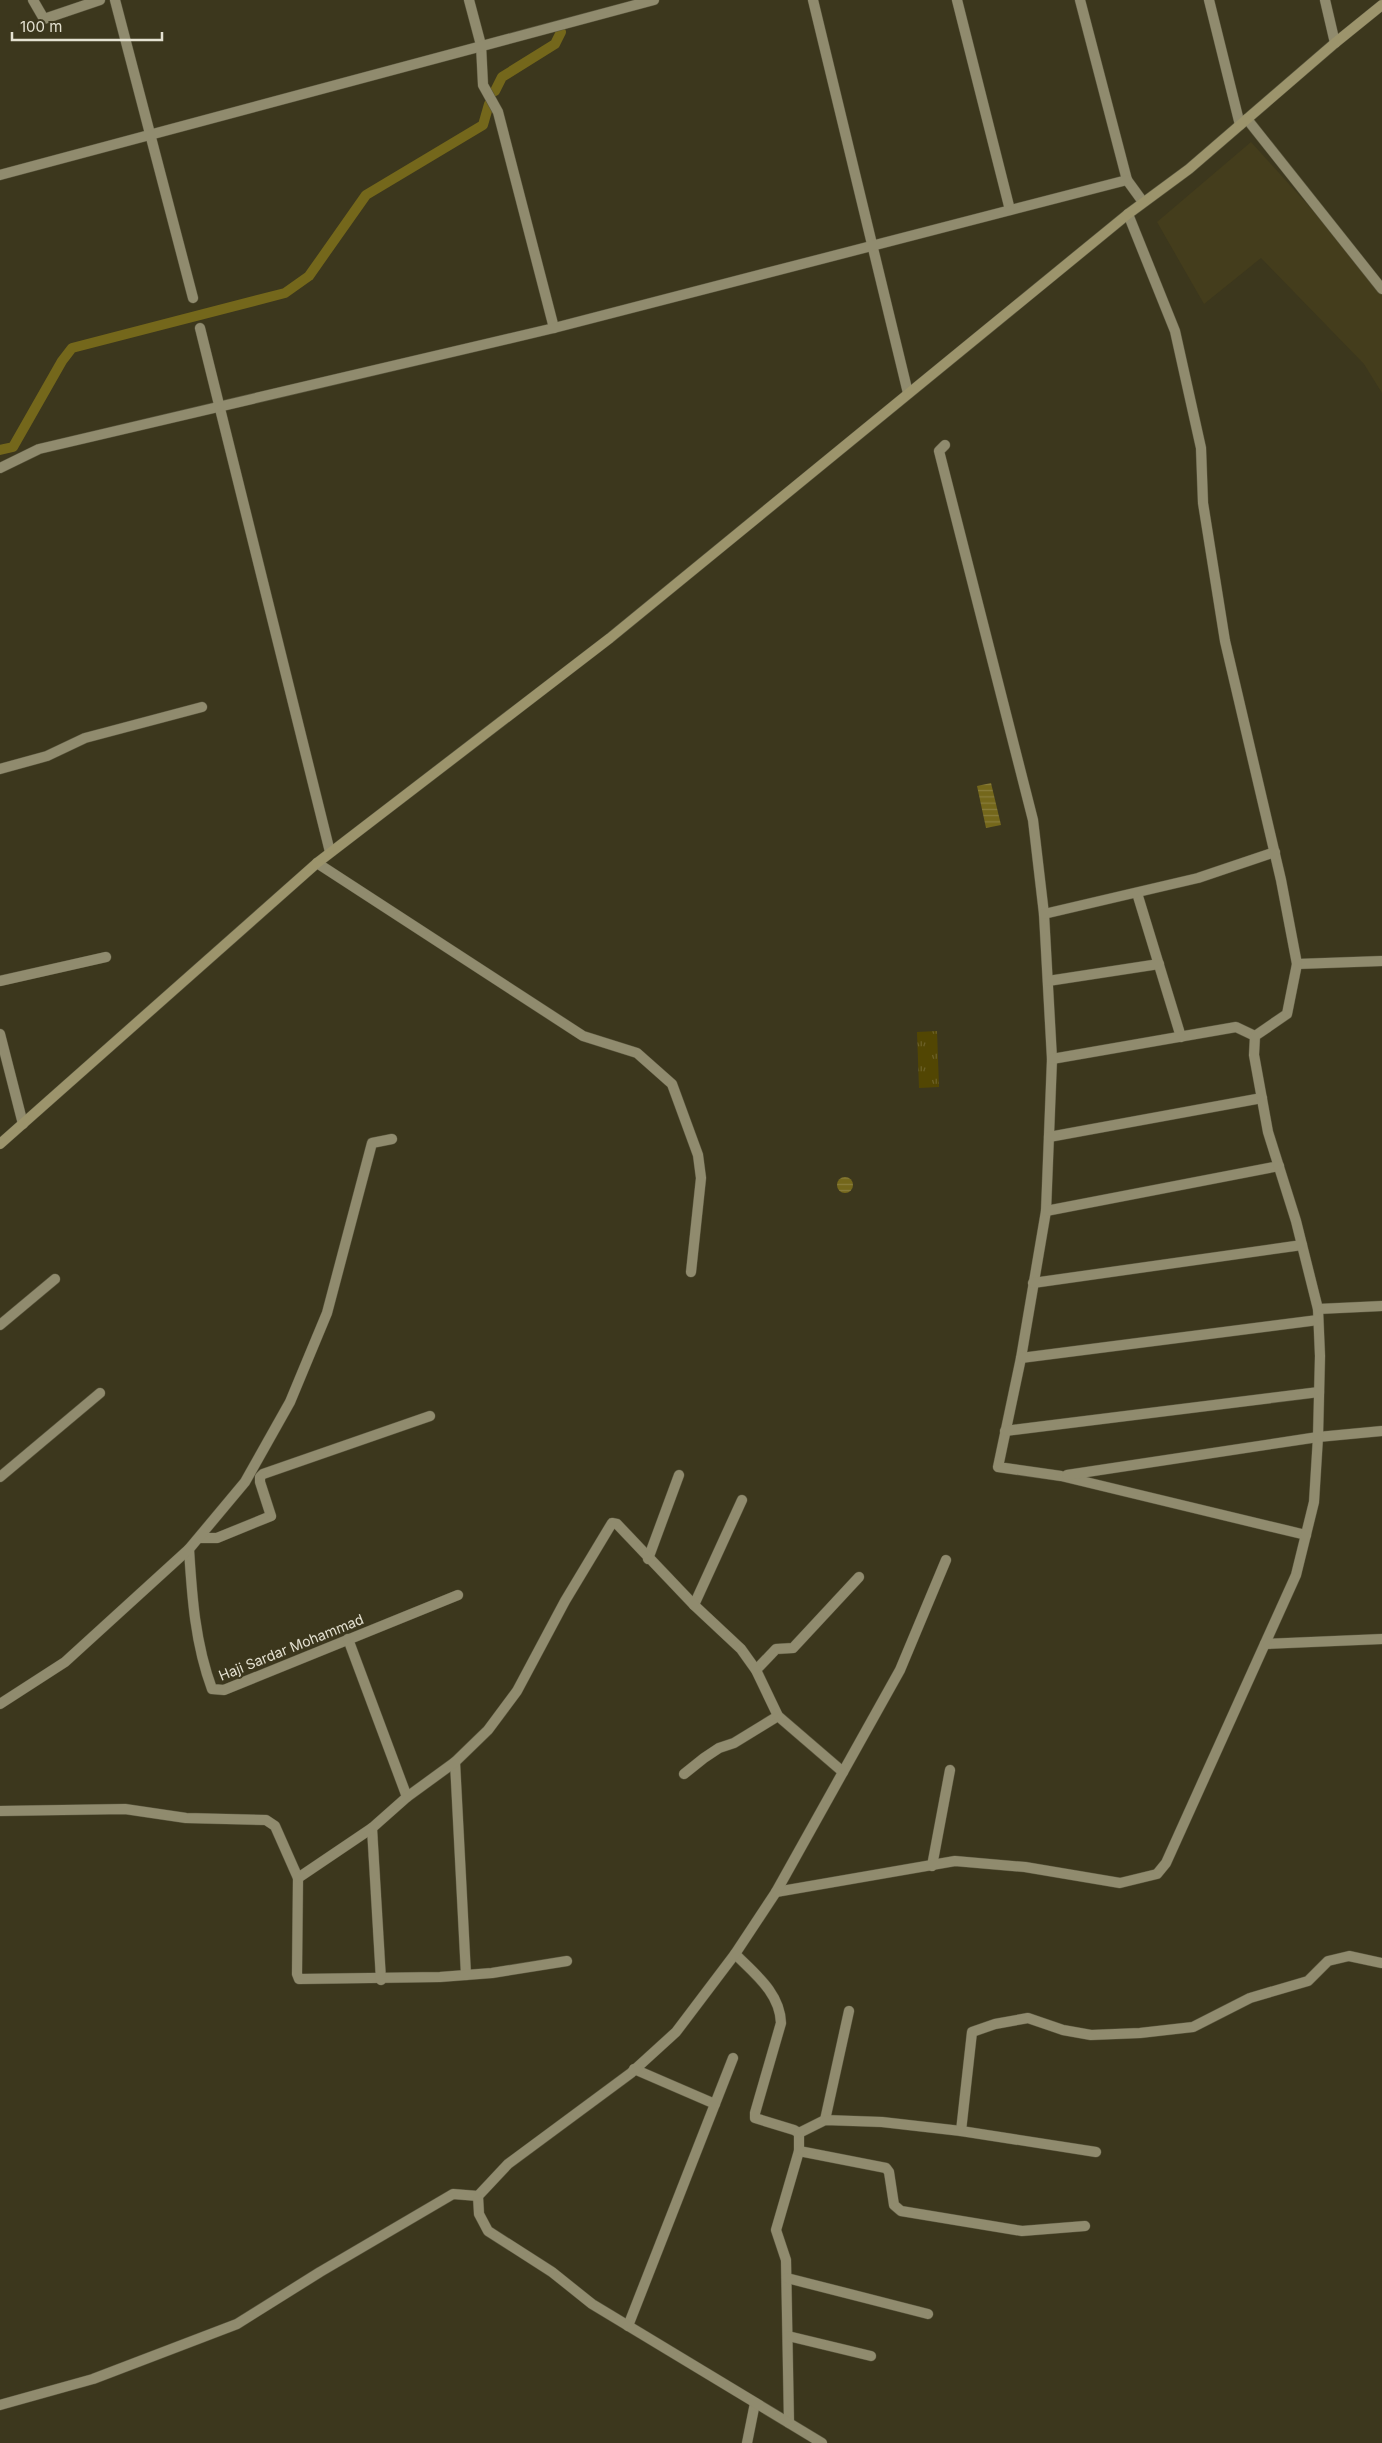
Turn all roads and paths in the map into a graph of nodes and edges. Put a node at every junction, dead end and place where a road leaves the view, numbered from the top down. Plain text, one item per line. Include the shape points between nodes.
1 (33, 0) edge
2 (100, 0) edge
3 (115, 0) edge
4 (469, 0) edge
5 (624, 0) edge
6 (654, 0) edge
7 (813, 0) edge
8 (957, 0) edge
9 (1080, 0) edge
10 (1209, 0) edge
11 (1324, 0) edge
12 (1382, 5) edge
13 (617, 9) junction
14 (1335, 43) junction
15 (481, 45) junction
16 (1244, 122) junction
17 (150, 134) junction
18 (0, 175) edge
19 (1127, 180) junction
20 (1143, 202) junction
21 (1010, 210) junction
22 (1128, 214) junction
23 (873, 247) junction
24 (1382, 288) edge
25 (192, 298) dead end
26 (200, 328) dead end
27 (554, 328) junction
28 (908, 393) junction
29 (220, 407) junction
30 (944, 445) dead end
31 (0, 468) edge
32 (202, 707) dead end
33 (0, 769) edge
34 (330, 852) junction
35 (1275, 852) junction
36 (317, 863) junction
37 (1136, 893) junction
38 (1044, 914) junction
39 (106, 956) dead end
40 (1382, 960) edge
41 (1159, 964) junction
42 (1297, 964) junction
43 (0, 981) edge
44 (1048, 981) junction
45 (0, 1034) edge
46 (1255, 1036) junction
47 (1181, 1037) junction
48 (1052, 1059) junction
49 (1262, 1098) junction
50 (23, 1124) junction
51 (1049, 1137) junction
52 (392, 1139) dead end
53 (0, 1144) edge
54 (1279, 1166) junction
55 (1046, 1211) junction
56 (1302, 1245) junction
57 (691, 1272) dead end
58 (55, 1279) dead end
59 (1033, 1283) junction
60 (1382, 1306) edge
61 (1318, 1314) junction
62 (0, 1325) edge
63 (1021, 1358) junction
64 (1320, 1392) junction
65 (100, 1393) dead end
66 (430, 1416) dead end
67 (1005, 1431) junction
68 (1382, 1432) edge
69 (1318, 1437) junction
70 (679, 1475) dead end
71 (1061, 1476) junction
72 (0, 1478) edge
73 (742, 1500) dead end
74 (1306, 1535) junction
75 (199, 1538) junction
76 (189, 1549) junction
77 (648, 1559) junction
78 (946, 1560) dead end
79 (859, 1577) dead end
80 (458, 1595) dead end
81 (694, 1605) junction
82 (1382, 1639) edge
83 (348, 1640) junction
84 (1265, 1644) junction
85 (756, 1670) junction
86 (0, 1704) edge
87 (778, 1716) junction
88 (455, 1762) junction
89 (950, 1770) dead end
90 (843, 1772) junction
91 (684, 1774) dead end
92 (407, 1796) junction
93 (0, 1812) edge
94 (372, 1828) junction
95 (932, 1866) junction
96 (298, 1878) junction
97 (776, 1892) junction
98 (735, 1954) junction
99 (567, 1961) dead end
100 (1382, 1963) edge
101 (466, 1975) junction
102 (381, 1980) junction
103 (848, 2011) dead end
104 (733, 2058) dead end
105 (634, 2069) junction
106 (715, 2104) junction
107 (825, 2120) junction
108 (961, 2131) junction
109 (799, 2133) junction
110 (799, 2151) junction
111 (1096, 2152) dead end
112 (478, 2196) junction
113 (1085, 2226) dead end
114 (787, 2278) junction
115 (928, 2314) dead end
116 (628, 2326) junction
117 (788, 2336) junction
118 (871, 2356) dead end
119 (754, 2402) junction
120 (0, 2405) edge
121 (789, 2423) junction
122 (747, 2443) edge
123 (822, 2443) edge

1 - 2 street via 44,19
3 - 17 street
4 - 15 street
5 - 13 street
6 - 13 street
7 - 23 street
8 - 21 street
9 - 19 street
10 - 16 street
11 - 14 street
12 - 14 main road
13 - 15 street
14 - 16 main road
15 - 17 street
15 - 27 street via 483,85 498,112
16 - 20 main road
16 - 24 street
17 - 18 street
17 - 25 street
19 - 20 street
19 - 21 street
20 - 22 main road
21 - 23 street
22 - 28 main road
22 - 35 street via 1175,331 1201,448 1203,503 1226,641
23 - 27 street
23 - 28 street
26 - 29 street
27 - 29 street
28 - 34 main road via 610,638
29 - 31 street via 39,449
29 - 34 street
30 - 38 street via 939,451 1033,820
32 - 33 street via 84,738 47,756
34 - 36 main road
35 - 37 street via 1198,878
35 - 42 street
36 - 50 main road
36 - 57 street via 583,1036 637,1053 672,1084 698,1155 701,1178
37 - 38 street
37 - 41 street
38 - 44 street
39 - 43 street
40 - 42 street
41 - 44 street
41 - 47 street
42 - 46 street via 1287,1014
44 - 48 street
45 - 50 street
46 - 47 street via 1236,1027
46 - 49 street via 1254,1055
47 - 48 street
48 - 51 street
49 - 51 street
49 - 54 street
50 - 53 main road
51 - 55 street
52 - 75 street via 372,1142 327,1313 290,1402 245,1482
54 - 55 street
54 - 56 street
55 - 59 street
56 - 59 street
56 - 61 street
58 - 62 street
59 - 63 street
60 - 61 street
61 - 63 street
61 - 64 street
63 - 67 street
64 - 67 street
64 - 69 street
65 - 72 street
66 - 75 street via 263,1474 260,1482 271,1516 217,1538
67 - 71 street via 998,1467
68 - 69 street
69 - 71 street
69 - 74 street via 1314,1502
70 - 77 street
71 - 74 street
73 - 81 street
74 - 84 street via 1296,1575
75 - 76 street
76 - 83 street, Haji Sardar Mohammad via 192,1604 201,1660 212,1689 224,1690
76 - 86 street via 66,1662
77 - 81 street
77 - 88 street via 617,1524 609,1525 517,1691 488,1730
78 - 90 street via 900,1670
79 - 85 street via 793,1648 776,1649
80 - 83 street, Haji Sardar Mohammad
81 - 85 street via 740,1649
82 - 84 street
83 - 92 street
84 - 95 street via 1166,1863 1157,1874 1120,1883 1025,1867 955,1861
85 - 87 street
87 - 90 street
87 - 91 street via 734,1743 719,1748
88 - 92 street
88 - 101 street
89 - 95 street
90 - 97 street
92 - 94 street
93 - 96 street via 125,1809 186,1818 266,1820 275,1826
94 - 96 street
94 - 102 street
95 - 97 street
96 - 102 street via 299,1979
97 - 98 street
98 - 105 street via 676,2032
98 - 109 street via 770,1990 781,2016 755,2118
99 - 101 street
100 - 108 street via 1348,1956 1328,1961 1308,1981 1250,1998 1193,2027 1091,2035 1028,2018 972,2032
101 - 102 street
103 - 107 street
104 - 106 street
105 - 106 street
105 - 112 street via 508,2164
106 - 116 street
107 - 108 street via 882,2122
107 - 109 street
108 - 111 street
109 - 110 street
110 - 113 street via 886,2168 894,2205 901,2211 1022,2232
110 - 114 street via 776,2230 786,2260
112 - 116 street via 479,2214 488,2231
112 - 120 street via 453,2194 237,2324 92,2379
114 - 115 street
114 - 117 street
116 - 119 street
117 - 118 street
117 - 121 street
119 - 121 street
119 - 122 street
121 - 123 street

